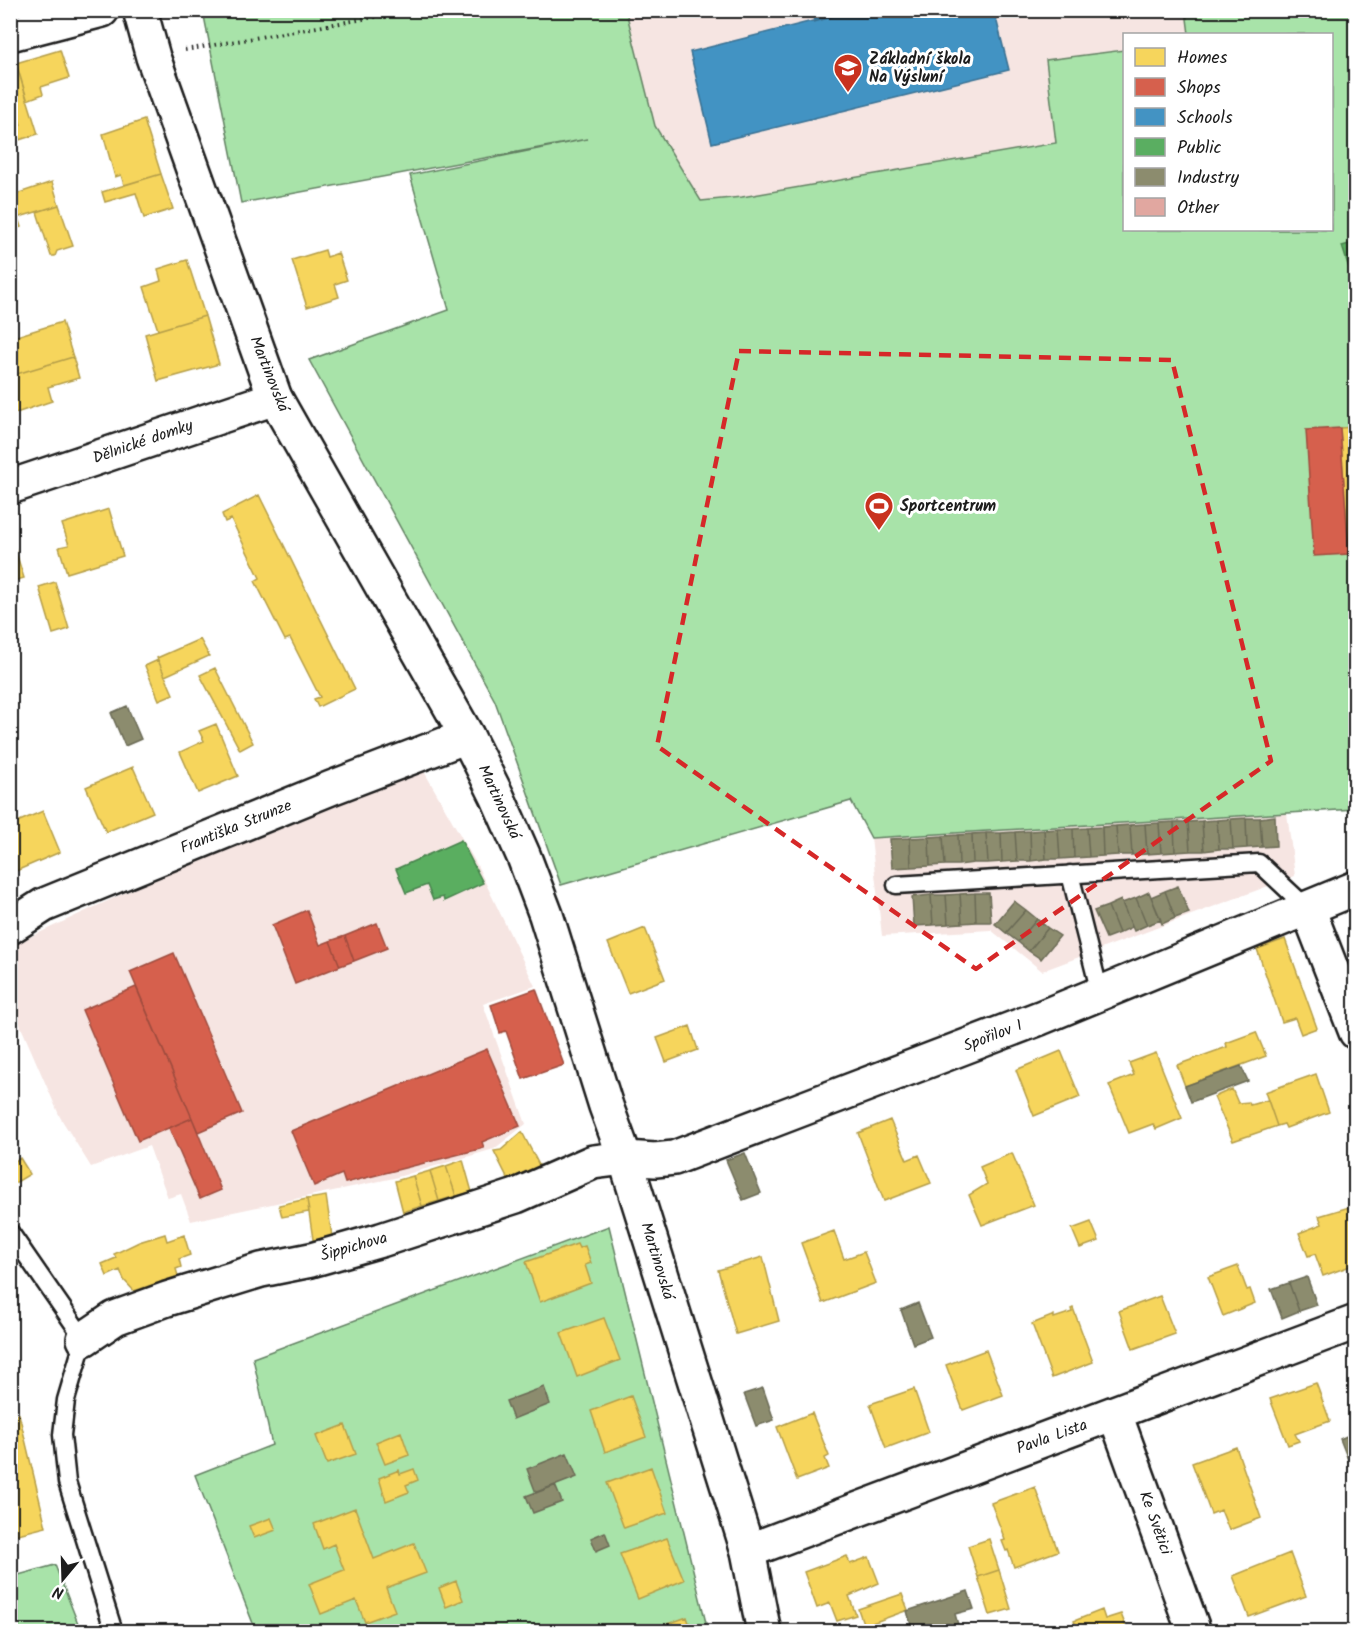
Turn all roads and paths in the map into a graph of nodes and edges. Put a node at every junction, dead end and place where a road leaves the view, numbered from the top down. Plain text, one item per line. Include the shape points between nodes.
1 (102, 10) edge
2 (140, 10) edge
3 (415, 10) edge
4 (10, 34) edge
5 (153, 57) junction
6 (275, 398) junction
7 (10, 487) edge
8 (466, 736) junction
9 (1070, 874) junction
10 (897, 885) dead end
11 (1356, 888) edge
12 (1308, 909) junction
13 (10, 927) edge
14 (1100, 993) junction
15 (1356, 1032) edge
16 (625, 1158) junction
17 (10, 1232) edge
18 (1356, 1322) edge
19 (84, 1339) junction
20 (1115, 1414) junction
21 (747, 1551) junction
22 (114, 1632) edge
23 (764, 1632) edge
24 (1194, 1632) edge

1 - 4 street
2 - 5 street, Martinovská
3 - 5 path
5 - 6 street, Martinovská
6 - 7 street, Dělnické domky
6 - 8 street, Martinovská
8 - 13 street, Františka Strunze via 44,905
8 - 16 street, Martinovská via 497,796 546,915
9 - 10 lane
9 - 12 lane via 1259,863
9 - 14 lane
11 - 12 street, Spořilov I
12 - 14 street, Spořilov I
12 - 15 street
14 - 16 street, Spořilov I via 674,1158
16 - 19 street, Šippichova via 593,1161 516,1196 381,1240 166,1299 115,1318
16 - 21 street, Martinovská
17 - 19 lane
18 - 20 street, Pavla Lista
19 - 22 lane via 66,1400 62,1435 67,1482
20 - 21 street, Pavla Lista
20 - 24 street, Ke Světici
21 - 23 street, Martinovská

